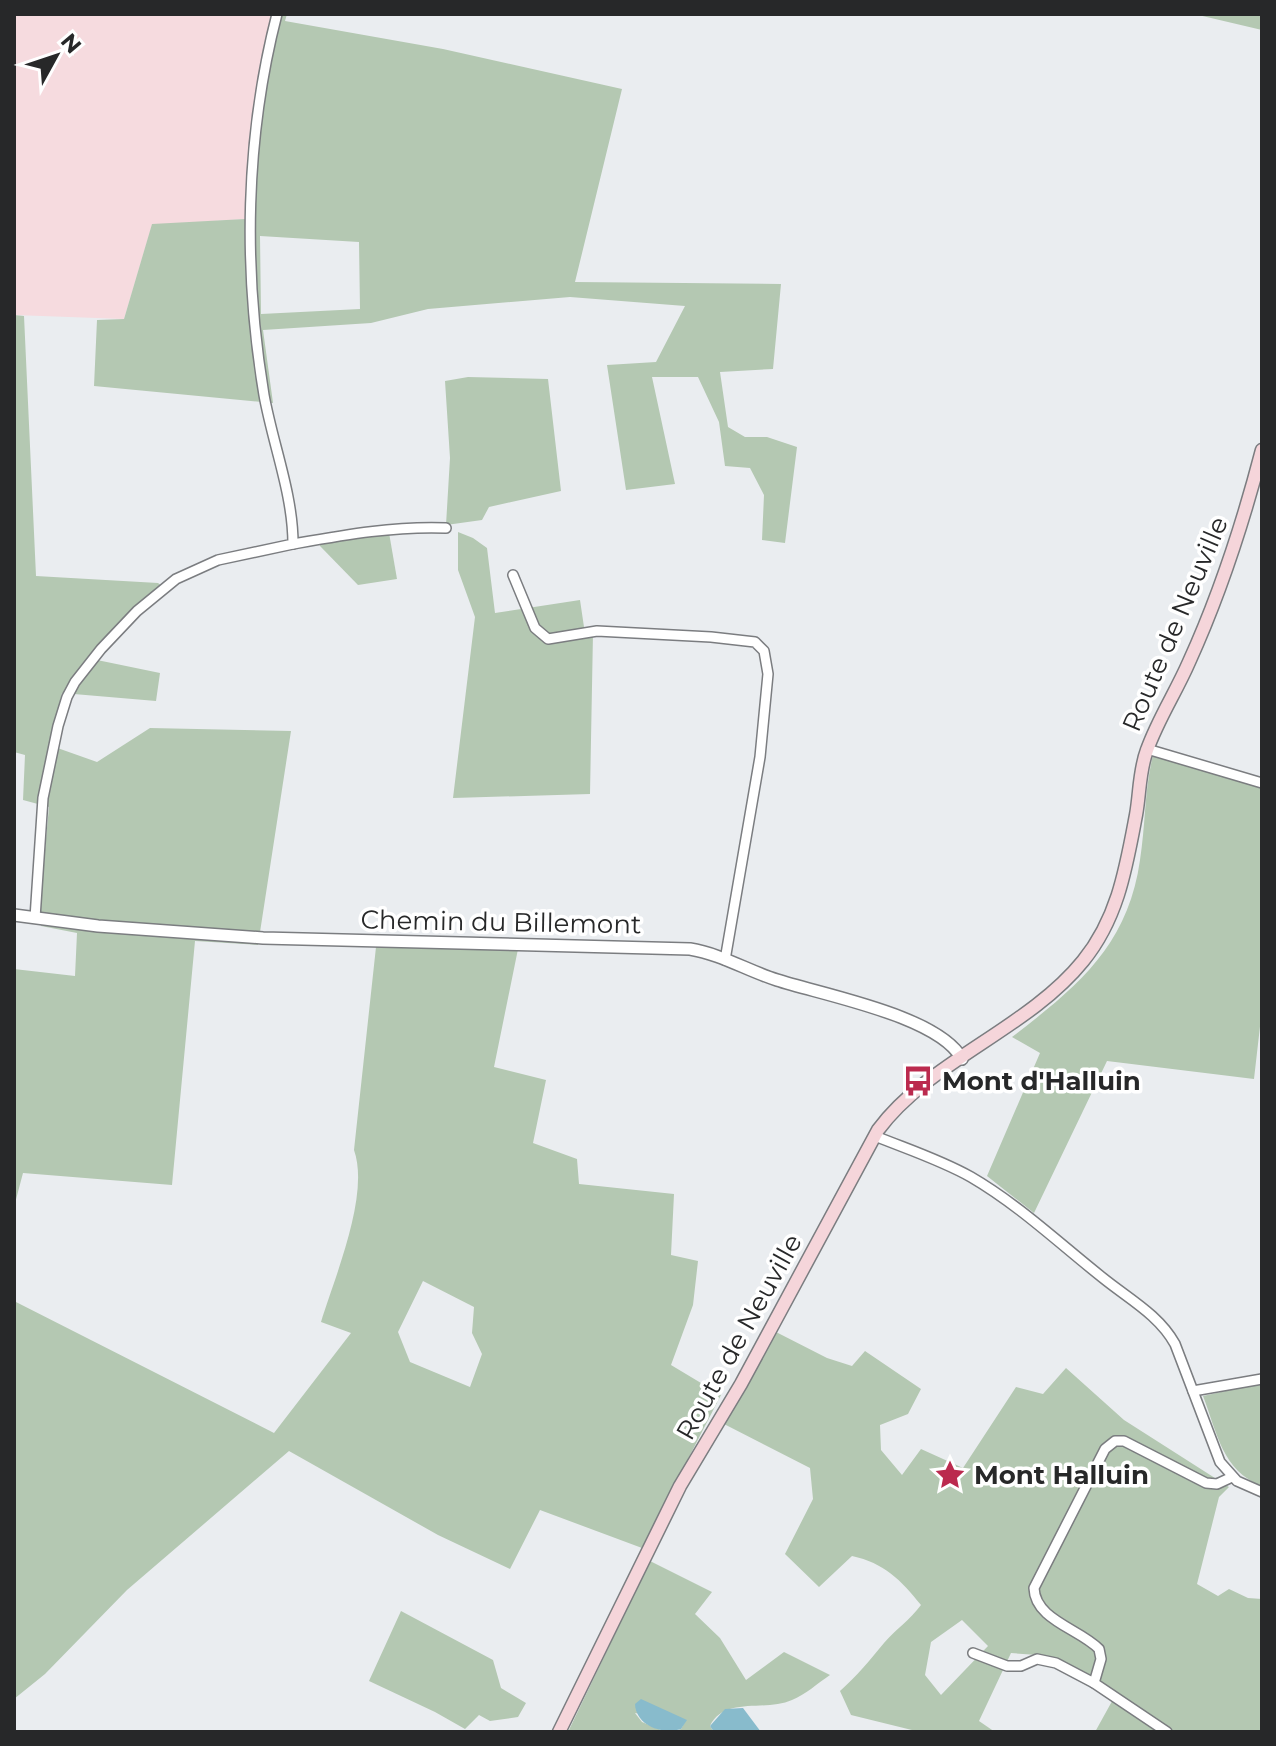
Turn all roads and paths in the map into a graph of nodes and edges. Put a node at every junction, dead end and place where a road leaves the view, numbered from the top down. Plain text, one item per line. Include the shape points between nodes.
1 (277, 14) edge
2 (1262, 450) edge
3 (446, 528) dead end
4 (293, 544) junction
5 (513, 575) dead end
6 (1147, 749) junction
7 (1262, 783) edge
8 (14, 915) edge
9 (35, 918) junction
10 (725, 960) junction
11 (962, 1059) junction
12 (875, 1136) junction
13 (1262, 1379) edge
14 (1193, 1391) junction
15 (1232, 1477) junction
16 (1262, 1492) edge
17 (973, 1653) dead end
18 (1094, 1683) junction
19 (559, 1732) edge
20 (1167, 1732) edge

1 - 4 street via 258,119 250,253 264,393
2 - 6 main road, Route de Neuville via 1232,553 1188,665
3 - 4 street via 363,531
4 - 9 street via 218,560 176,579 137,611 75,682 58,726 43,798
5 - 10 street via 535,628 548,639 597,631 711,637 755,642 764,651 768,674 760,757
6 - 7 street
6 - 11 main road, Route de Neuville via 1130,883 1102,946 1060,993
8 - 9 street, Chemin du Billemont
9 - 10 street, Chemin du Billemont via 306,940 655,947 699,951
10 - 11 street, Chemin du Billemont via 896,1016 948,1041
11 - 12 main road, Route de Neuville via 911,1095
12 - 14 street via 972,1178 1056,1238 1163,1326
12 - 19 main road, Route de Neuville via 680,1486
13 - 14 street
14 - 15 street via 1217,1456
15 - 16 street
15 - 18 street via 1206,1483 1119,1440 1105,1449 1034,1588 1042,1609 1099,1649
17 - 18 street via 1007,1666 1048,1661
18 - 20 street

